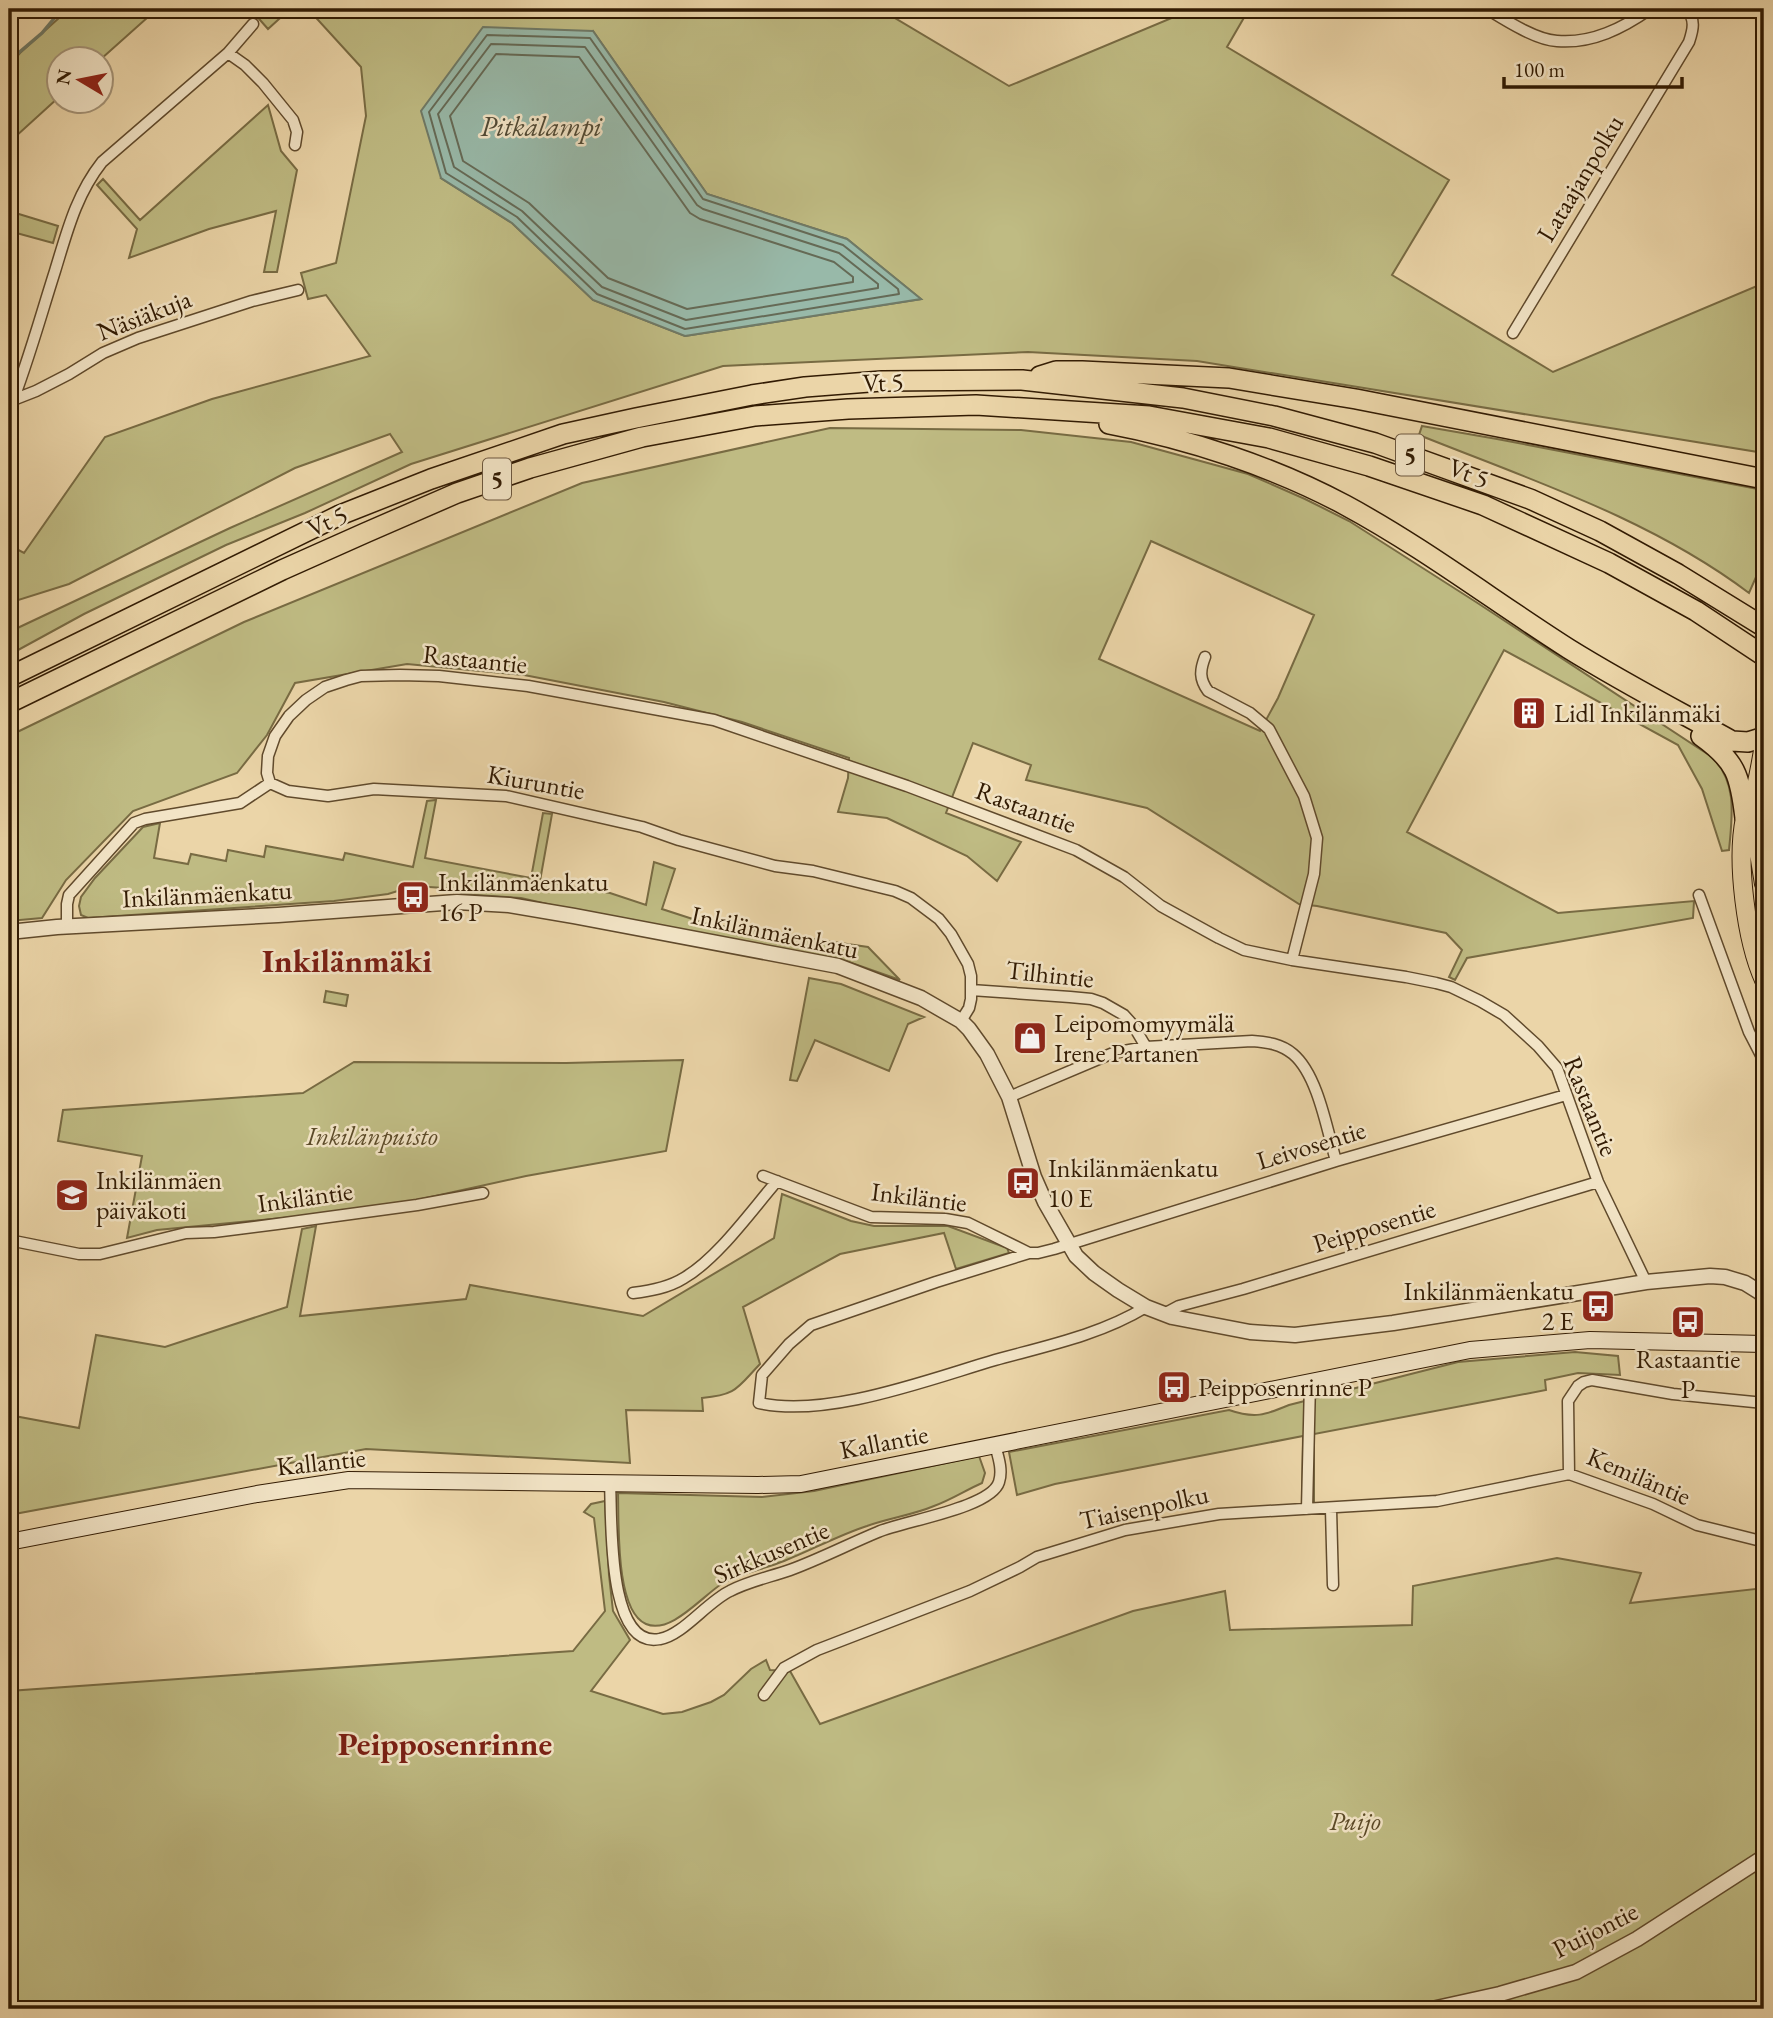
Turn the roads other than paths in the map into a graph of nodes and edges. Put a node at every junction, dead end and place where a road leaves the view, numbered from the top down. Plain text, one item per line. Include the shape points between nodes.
1 (1487, 9) edge
2 (1650, 9) edge
3 (1686, 9) edge
4 (253, 24) dead end
5 (228, 53) junction
6 (295, 145) dead end
7 (298, 290) dead end
8 (1513, 333) dead end
9 (1022, 380) junction
10 (11, 406) edge
11 (1026, 408) junction
12 (1764, 479) edge
13 (1764, 627) edge
14 (1572, 651) junction
15 (1764, 656) edge
16 (1205, 657) dead end
17 (9, 677) edge
18 (9, 703) edge
19 (1764, 737) edge
20 (1764, 744) edge
21 (270, 783) junction
22 (1756, 788) junction
23 (1745, 818) junction
24 (1764, 884) edge
25 (1699, 895) dead end
26 (67, 927) junction
27 (9, 932) edge
28 (1292, 960) junction
29 (1764, 980) edge
30 (971, 990) junction
31 (961, 1021) junction
32 (1146, 1047) junction
33 (1764, 1061) edge
34 (1566, 1095) junction
35 (1009, 1097) junction
36 (1336, 1161) junction
37 (763, 1175) dead end
38 (777, 1181) junction
39 (1598, 1182) junction
40 (483, 1193) dead end
41 (9, 1240) edge
42 (1068, 1244) junction
43 (1028, 1253) junction
44 (1646, 1282) junction
45 (633, 1293) dead end
46 (1764, 1299) edge
47 (1146, 1307) junction
48 (1164, 1314) junction
49 (1764, 1344) edge
50 (1310, 1382) junction
51 (1764, 1403) edge
52 (995, 1445) junction
53 (1569, 1474) junction
54 (610, 1483) junction
55 (1307, 1509) junction
56 (1331, 1509) junction
57 (1757, 1540) dead end
58 (9, 1542) edge
59 (1333, 1585) dead end
60 (764, 1695) dead end
61 (1764, 1857) edge
62 (1432, 2009) edge

1 - 2 street via 1519,28 1555,41 1599,37
3 - 8 street, Lataajanpolku via 1694,29 1689,42
4 - 5 street
5 - 6 street via 263,83 293,120
5 - 10 street via 102,162 90,178 74,208
7 - 10 street, Näsiäkuja via 138,338
9 - 12 highway via 1056,371 1229,378
9 - 13 highway, Vt 5 / 5 via 1183,398 1375,443 1530,499 1600,531
9 - 17 highway, Vt 5 / 5 via 882,381 805,387 563,434 340,515
11 - 14 highway via 1151,432 1278,474 1345,505
11 - 15 highway, Vt 5 / 5 via 1149,416 1269,438 1429,486 1483,505 1609,563 1696,611
11 - 18 highway, Vt 5 / 5 via 874,408 755,416 642,437 530,468 457,493 282,570
14 - 19 highway via 1731,741 1748,743
14 - 23 highway via 1719,749 1741,786
16 - 28 street via 1200,677 1208,691 1250,713 1269,729 1304,796 1317,838 1314,874
20 - 22 main road
21 - 26 street via 240,803 134,823 69,895
21 - 28 street, Rastaantie via 268,757 289,716 306,699 346,680 439,676 575,694 714,720 907,786 1076,849 1219,938 1244,950
21 - 30 street, Kiuruntie via 288,791 328,796 374,789 506,796 642,827 775,866 895,891 926,908 951,934 968,964
22 - 23 main road
22 - 24 main road
23 - 29 main road via 1743,887
25 - 33 street
26 - 27 street, Inkilänmäenkatu
26 - 31 street, Inkilänmäenkatu via 457,902 509,905 838,967 921,998
28 - 34 street, Rastaantie via 1416,979 1480,1001 1504,1016 1550,1059
30 - 31 street via 969,1008
30 - 32 street, Tilhintie via 1091,999 1124,1015
31 - 35 street, Inkilänmäenkatu via 987,1054
32 - 35 street via 1113,1054
32 - 36 street via 1252,1041 1286,1049 1309,1074
34 - 36 street, Leivosentie
34 - 39 street, Rastaantie
35 - 42 street, Inkilänmäenkatu via 1034,1177
36 - 42 street, Leivosentie
37 - 38 street, Inkiläntie
38 - 43 street, Inkiläntie via 871,1217 968,1223
38 - 45 street via 718,1250 685,1278
39 - 44 street, Rastaantie
39 - 48 street, Peipposentie
40 - 41 street, Inkiläntie via 304,1221 186,1233 100,1254
42 - 43 street, Leivosentie
42 - 47 street, Inkilänmäenkatu via 1094,1273
43 - 47 street, Leivosentie via 811,1325 762,1375 759,1403 786,1406 857,1400 1102,1329
44 - 46 street, Inkilänmäenkatu via 1725,1277 1745,1283
44 - 48 street, Inkilänmäenkatu via 1295,1335 1228,1329
47 - 48 street, Inkilänmäenkatu
49 - 50 main road, Kallantie via 1590,1340 1470,1350
50 - 52 main road, Kallantie
50 - 55 street
51 - 53 street, Kemiläntie via 1584,1382 1568,1401
52 - 54 main road, Kallantie via 802,1484
52 - 54 street, Sirkkusentie via 999,1483 982,1498 885,1529 731,1591 659,1640 634,1631 620,1604
53 - 56 street, Tiaisenpolku via 1437,1501
53 - 57 street, Kemiläntie via 1698,1525
54 - 58 main road, Kallantie via 349,1480
55 - 56 street, Tiaisenpolku
55 - 60 street, Tiaisenpolku via 1163,1522 1037,1557 970,1591 817,1650 784,1668
56 - 59 street
61 - 62 street, Puijontie via 1637,1939 1576,1972

